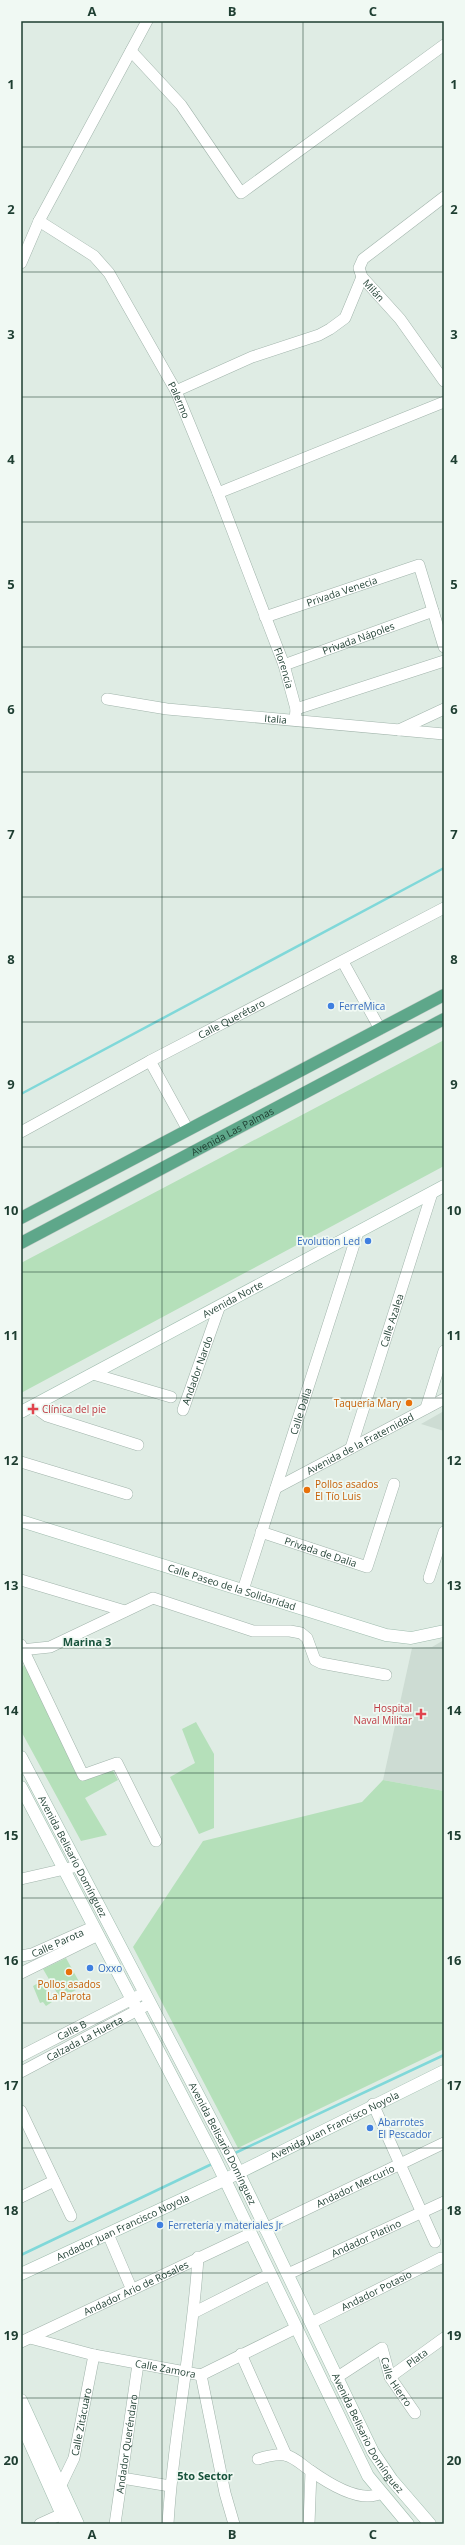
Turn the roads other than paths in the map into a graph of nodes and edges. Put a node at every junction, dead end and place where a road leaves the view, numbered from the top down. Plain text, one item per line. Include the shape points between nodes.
1 (147, 21) edge
2 (444, 45) edge
3 (131, 51) junction
4 (444, 197) edge
5 (39, 221) junction
6 (21, 263) edge
7 (362, 277) junction
8 (444, 381) edge
9 (176, 391) junction
10 (444, 402) edge
11 (218, 493) junction
12 (433, 611) junction
13 (265, 617) junction
14 (444, 647) edge
15 (444, 661) edge
16 (284, 665) junction
17 (107, 699) dead end
18 (444, 709) edge
19 (296, 714) junction
20 (398, 730) junction
21 (444, 734) edge
22 (444, 908) edge
23 (343, 962) junction
24 (444, 995) edge
25 (444, 1019) edge
26 (380, 1029) junction
27 (150, 1061) junction
28 (188, 1130) junction
29 (21, 1132) edge
30 (444, 1186) edge
31 (432, 1193) junction
32 (21, 1218) edge
33 (358, 1232) junction
34 (21, 1243) edge
35 (219, 1308) junction
36 (444, 1351) edge
37 (93, 1374) junction
38 (171, 1397) dead end
39 (444, 1399) edge
40 (33, 1406) junction
41 (426, 1408) junction
42 (183, 1410) dead end
43 (21, 1412) edge
44 (138, 1445) dead end
45 (351, 1448) junction
46 (21, 1462) edge
47 (394, 1484) dead end
48 (276, 1488) junction
49 (127, 1494) dead end
50 (21, 1521) edge
51 (261, 1532) junction
52 (444, 1532) edge
53 (429, 1578) dead end
54 (21, 1580) edge
55 (243, 1590) junction
56 (125, 1611) junction
57 (444, 1631) edge
58 (22, 1648) edge
59 (386, 1676) dead end
60 (21, 1757) edge
61 (21, 1787) edge
62 (156, 1841) dead end
63 (78, 1866) junction
64 (63, 1869) junction
65 (21, 1879) edge
66 (96, 1931) junction
67 (26, 1955) edge
68 (37, 1965) junction
69 (21, 1973) edge
70 (146, 1999) junction
71 (134, 2006) junction
72 (21, 2056) edge
73 (444, 2071) edge
74 (21, 2072) edge
75 (373, 2104) junction
76 (21, 2111) edge
77 (26, 2133) edge
78 (220, 2137) junction
79 (444, 2143) edge
80 (207, 2144) junction
81 (233, 2162) junction
82 (399, 2164) junction
83 (222, 2175) junction
84 (54, 2181) junction
85 (21, 2197) edge
86 (444, 2202) edge
87 (421, 2212) junction
88 (71, 2216) dead end
89 (265, 2229) junction
90 (108, 2234) junction
91 (250, 2234) junction
92 (435, 2242) dead end
93 (198, 2257) junction
94 (441, 2258) dead end
95 (21, 2274) edge
96 (270, 2274) junction
97 (288, 2274) junction
98 (132, 2290) junction
99 (195, 2312) junction
100 (311, 2323) junction
101 (296, 2328) junction
102 (444, 2338) edge
103 (25, 2340) edge
104 (241, 2354) junction
105 (94, 2355) junction
106 (138, 2364) junction
107 (185, 2372) junction
108 (200, 2376) junction
109 (390, 2377) junction
110 (336, 2378) junction
111 (21, 2401) edge
112 (415, 2414) dead end
113 (21, 2423) edge
114 (41, 2455) junction
115 (286, 2455) junction
116 (258, 2459) dead end
117 (311, 2471) junction
118 (122, 2478) junction
119 (170, 2486) junction
120 (60, 2487) junction
121 (381, 2493) junction
122 (64, 2519) edge
123 (40, 2524) edge
124 (78, 2524) edge
125 (115, 2524) edge
126 (168, 2524) edge
127 (234, 2524) edge
128 (309, 2524) edge
129 (408, 2524) edge
130 (430, 2524) edge

1 - 3 street
2 - 3 street via 241,193 181,105
3 - 5 street
4 - 7 street, Milán via 363,259 359,268
5 - 6 street
5 - 9 street, Palermo via 94,256 109,272
7 - 8 street, Milán via 400,319
7 - 9 street via 345,318 330,329 252,357
9 - 11 street, Palermo
10 - 11 street
11 - 13 street, Palermo
12 - 13 street, Privada Venecia via 419,565
12 - 14 street
12 - 16 street, Privada Nápoles
13 - 16 street, Florencia
15 - 19 street
16 - 19 street, Florencia
17 - 19 street, Italia via 167,709
18 - 20 street
19 - 20 street, Italia
20 - 21 street, Italia
22 - 23 street, Calle Querétaro
23 - 26 street
23 - 27 street, Calle Querétaro
24 - 26 main road
25 - 34 main road, Avenida Las Palmas
26 - 28 main road
27 - 28 street
27 - 29 street, Calle Querétaro
28 - 32 main road
30 - 31 street, Avenida Norte
31 - 33 street, Avenida Norte
31 - 45 street, Calle Azalea
33 - 35 street, Avenida Norte
33 - 48 street, Calle Dalia
35 - 37 street, Avenida Norte
35 - 42 street, Andador Nardo
36 - 41 street
37 - 38 street
37 - 40 street, Avenida Norte
39 - 41 street, Avenida de la Fraternidad
40 - 43 street, Avenida Norte
40 - 44 street via 47,1416
41 - 45 street, Avenida de la Fraternidad
45 - 48 street, Avenida de la Fraternidad
46 - 49 street
47 - 51 street, Privada de Dalia via 367,1567
48 - 51 street, Calle Dalia
50 - 55 street, Calle Paseo de la Solidaridad
51 - 55 street, Calle Dalia
52 - 53 street
54 - 56 street
55 - 57 street, Calle Paseo de la Solidaridad via 396,1638 426,1636
56 - 58 street via 50,1648
56 - 59 street via 153,1598 253,1631 295,1632 307,1638 315,1660 321,1663
58 - 62 street via 83,1775 117,1763
60 - 63 street, Avenida Belisario Domínguez
61 - 64 street, Avenida Belisario Domínguez
63 - 64 street
63 - 70 street, Avenida Belisario Domínguez
64 - 65 street
64 - 66 street, Avenida Belisario Domínguez
66 - 67 street, Calle Parota
66 - 68 street
66 - 71 street, Avenida Belisario Domínguez
67 - 68 street
68 - 69 street
70 - 71 street, Calzada La Huerta
70 - 78 street, Avenida Belisario Domínguez
71 - 72 street, Calle B
71 - 74 street, Calzada La Huerta
71 - 80 street, Avenida Belisario Domínguez
73 - 75 street, Avenida Juan Francisco Noyola
75 - 81 street, Avenida Juan Francisco Noyola
75 - 82 street
76 - 77 street
77 - 84 street
78 - 80 street
78 - 81 street, Avenida Belisario Domínguez
79 - 82 street, Andador Mercurio
80 - 83 street, Avenida Belisario Domínguez
81 - 83 street, Avenida Juan Francisco Noyola
81 - 89 street, Avenida Belisario Domínguez
82 - 87 street
82 - 89 street, Andador Mercurio
83 - 90 street, Andador Juan Francisco Noyola
83 - 91 street, Avenida Belisario Domínguez
84 - 85 street
84 - 88 street
86 - 87 street, Andador Platino
87 - 92 street
87 - 97 street, Andador Platino
89 - 97 street, Avenida Belisario Domínguez
90 - 95 street, Andador Juan Francisco Noyola
90 - 98 street
91 - 93 street, Andador Ario de Rosales
91 - 96 street, Avenida Belisario Domínguez
93 - 98 street, Andador Ario de Rosales
93 - 99 street
94 - 100 street, Andador Potasio
96 - 99 street
96 - 101 street, Avenida Belisario Domínguez
97 - 100 street, Avenida Belisario Domínguez
98 - 103 street, Andador Ario de Rosales
99 - 107 street
100 - 110 street, Avenida Belisario Domínguez
101 - 104 street
101 - 121 street, Avenida Belisario Domínguez via 368,2476
102 - 109 street, Plata
103 - 105 street, Calle Zamora
104 - 108 street
104 - 115 street
105 - 106 street, Calle Zamora
105 - 120 street, Calle Zitácuaro via 74,2458
106 - 107 street, Calle Zamora
106 - 118 street, Andador Queréndaro
107 - 108 street, Calle Zamora
107 - 119 street
108 - 127 street, Calle Zamora
109 - 110 street, Calle Hierro via 382,2348
109 - 112 street, Calle Hierro
110 - 130 street, Avenida Belisario Domínguez via 373,2452 392,2480
111 - 114 street
113 - 114 street
114 - 120 street
114 - 122 street
115 - 116 street via 268,2455
115 - 117 street
117 - 121 street via 354,2493 370,2498
117 - 128 street
118 - 119 street
118 - 125 street, Andador Queréndaro
119 - 126 street
120 - 124 street
121 - 129 street, Avenida Belisario Domínguez
122 - 123 street

